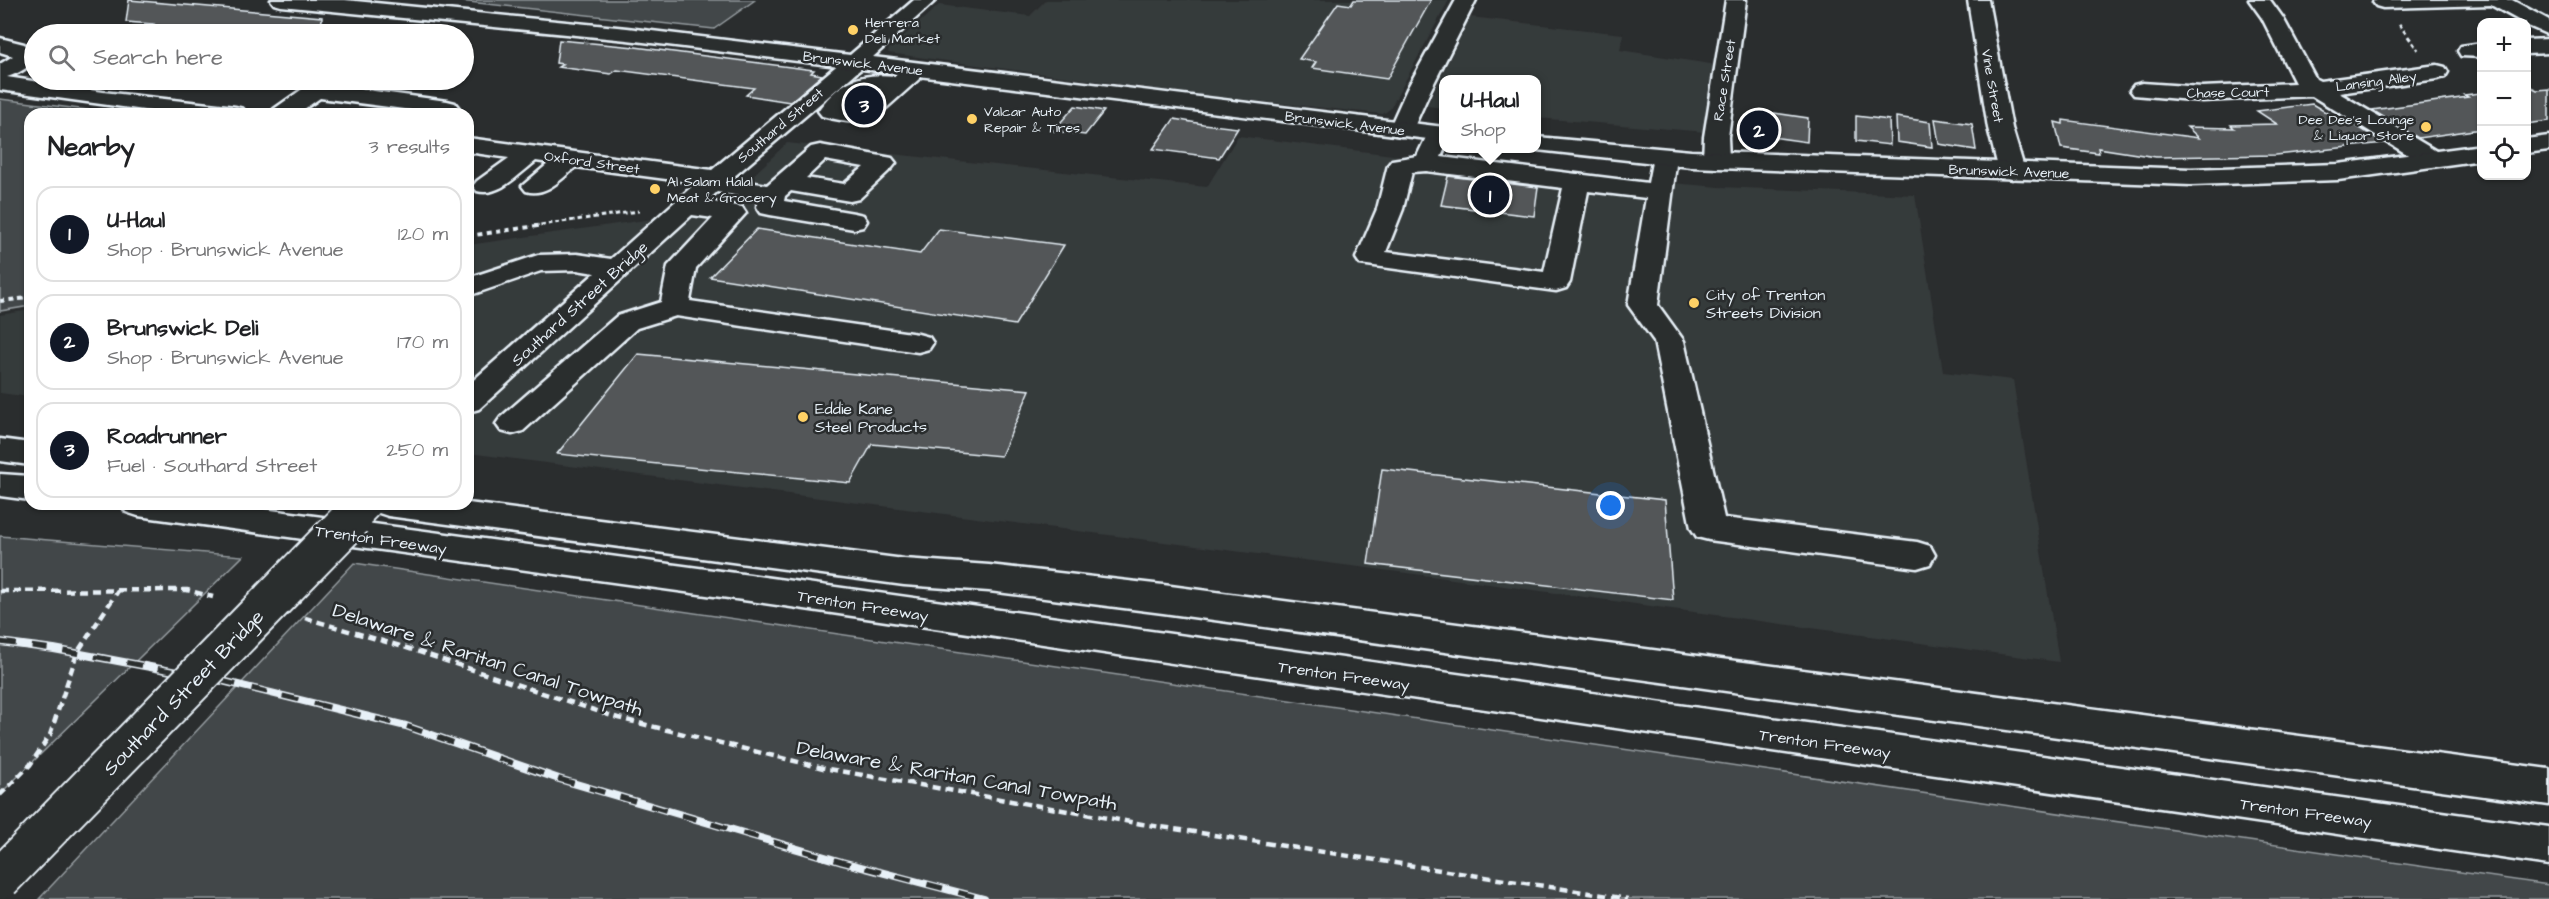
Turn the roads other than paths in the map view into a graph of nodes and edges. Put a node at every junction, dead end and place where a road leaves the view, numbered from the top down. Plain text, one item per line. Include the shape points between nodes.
1 (281, 0) edge
2 (927, 0) edge
3 (1466, 0) edge
4 (1736, 0) edge
5 (1978, 0) edge
6 (2259, 0) edge
7 (2486, 0) edge
8 (2497, 0) edge
9 (315, 1) edge
10 (2383, 2) dead end
11 (2549, 29) edge
12 (0, 45) edge
13 (2549, 46) edge
14 (2531, 47) edge
15 (2418, 50) dead end
16 (24, 53) edge
17 (24, 58) edge
18 (855, 62) junction
19 (0, 72) edge
20 (909, 77) junction
21 (0, 83) edge
22 (24, 87) edge
23 (2315, 89) junction
24 (45, 90) edge
25 (316, 90) edge
26 (316, 90) edge
27 (2142, 90) dead end
28 (182, 108) edge
29 (290, 108) edge
30 (447, 108) edge
31 (780, 126) junction
32 (1401, 129) junction
33 (1439, 134) edge
34 (1439, 138) edge
35 (2549, 142) edge
36 (1541, 145) edge
37 (2531, 145) edge
38 (474, 146) edge
39 (530, 153) junction
40 (2477, 153) edge
41 (1665, 157) junction
42 (571, 159) junction
43 (2432, 159) junction
44 (1716, 160) junction
45 (1426, 163) junction
46 (2012, 171) junction
47 (715, 181) junction
48 (1577, 182) junction
49 (486, 186) dead end
50 (535, 186) dead end
51 (1659, 192) junction
52 (688, 205) junction
53 (854, 221) dead end
54 (624, 262) junction
55 (681, 266) junction
56 (474, 285) edge
57 (674, 307) junction
58 (918, 343) dead end
59 (474, 397) edge
60 (512, 424) dead end
61 (0, 450) edge
62 (24, 452) edge
63 (0, 485) edge
64 (24, 487) edge
65 (182, 510) edge
66 (360, 510) edge
67 (434, 510) edge
68 (1917, 555) dead end
69 (2549, 787) edge
70 (2549, 846) edge
71 (0, 879) edge

1 - 9 main road, Brunswick Avenue
2 - 18 main road, Southard Street
3 - 32 main road
4 - 44 main road, Race Street
5 - 46 main road, Vine Street via 2000,128
6 - 23 main road via 2304,80
7 - 10 main road
8 - 11 main road
9 - 18 main road, Brunswick Avenue
12 - 16 main road
13 - 14 main road
15 - 23 main road, Lansing Alley via 2437,72
17 - 19 main road
18 - 20 main road, Brunswick Avenue
18 - 31 main road, Southard Street
20 - 31 main road via 865,115
20 - 32 main road, Brunswick Avenue
21 - 22 main road
23 - 27 main road, Chase Court via 2202,94
23 - 43 main road
24 - 28 main road
25 - 30 main road
26 - 29 main road
31 - 47 main road, Southard Street
32 - 33 main road, Brunswick Avenue
34 - 45 main road
35 - 37 main road
36 - 41 main road, Brunswick Avenue
38 - 39 main road, Oxford Street
39 - 42 main road, Oxford Street
39 - 49 main road
40 - 43 main road, Brunswick Avenue
41 - 44 main road, Brunswick Avenue
41 - 51 main road
42 - 47 main road, Oxford Street
42 - 50 main road
43 - 46 main road, Brunswick Avenue via 2309,174 2191,177
44 - 46 main road, Brunswick Avenue
45 - 48 main road
45 - 48 main road via 1401,165 1390,209 1370,258 1556,282
47 - 52 main road, Southard Street
47 - 53 main road, Oxford Street via 779,188 770,207
48 - 51 main road
51 - 68 main road via 1643,306 1670,341 1709,528
52 - 54 main road, Southard Street Bridge
52 - 55 main road via 733,213
54 - 55 main road
54 - 56 main road via 538,263
54 - 59 main road, Southard Street Bridge
55 - 57 main road
57 - 58 main road
57 - 60 main road via 627,322
61 - 62 main road
63 - 64 main road
65 - 70 main road, Trenton Freeway
66 - 71 main road, Southard Street Bridge, bridge
67 - 69 main road via 904,572 1163,598

